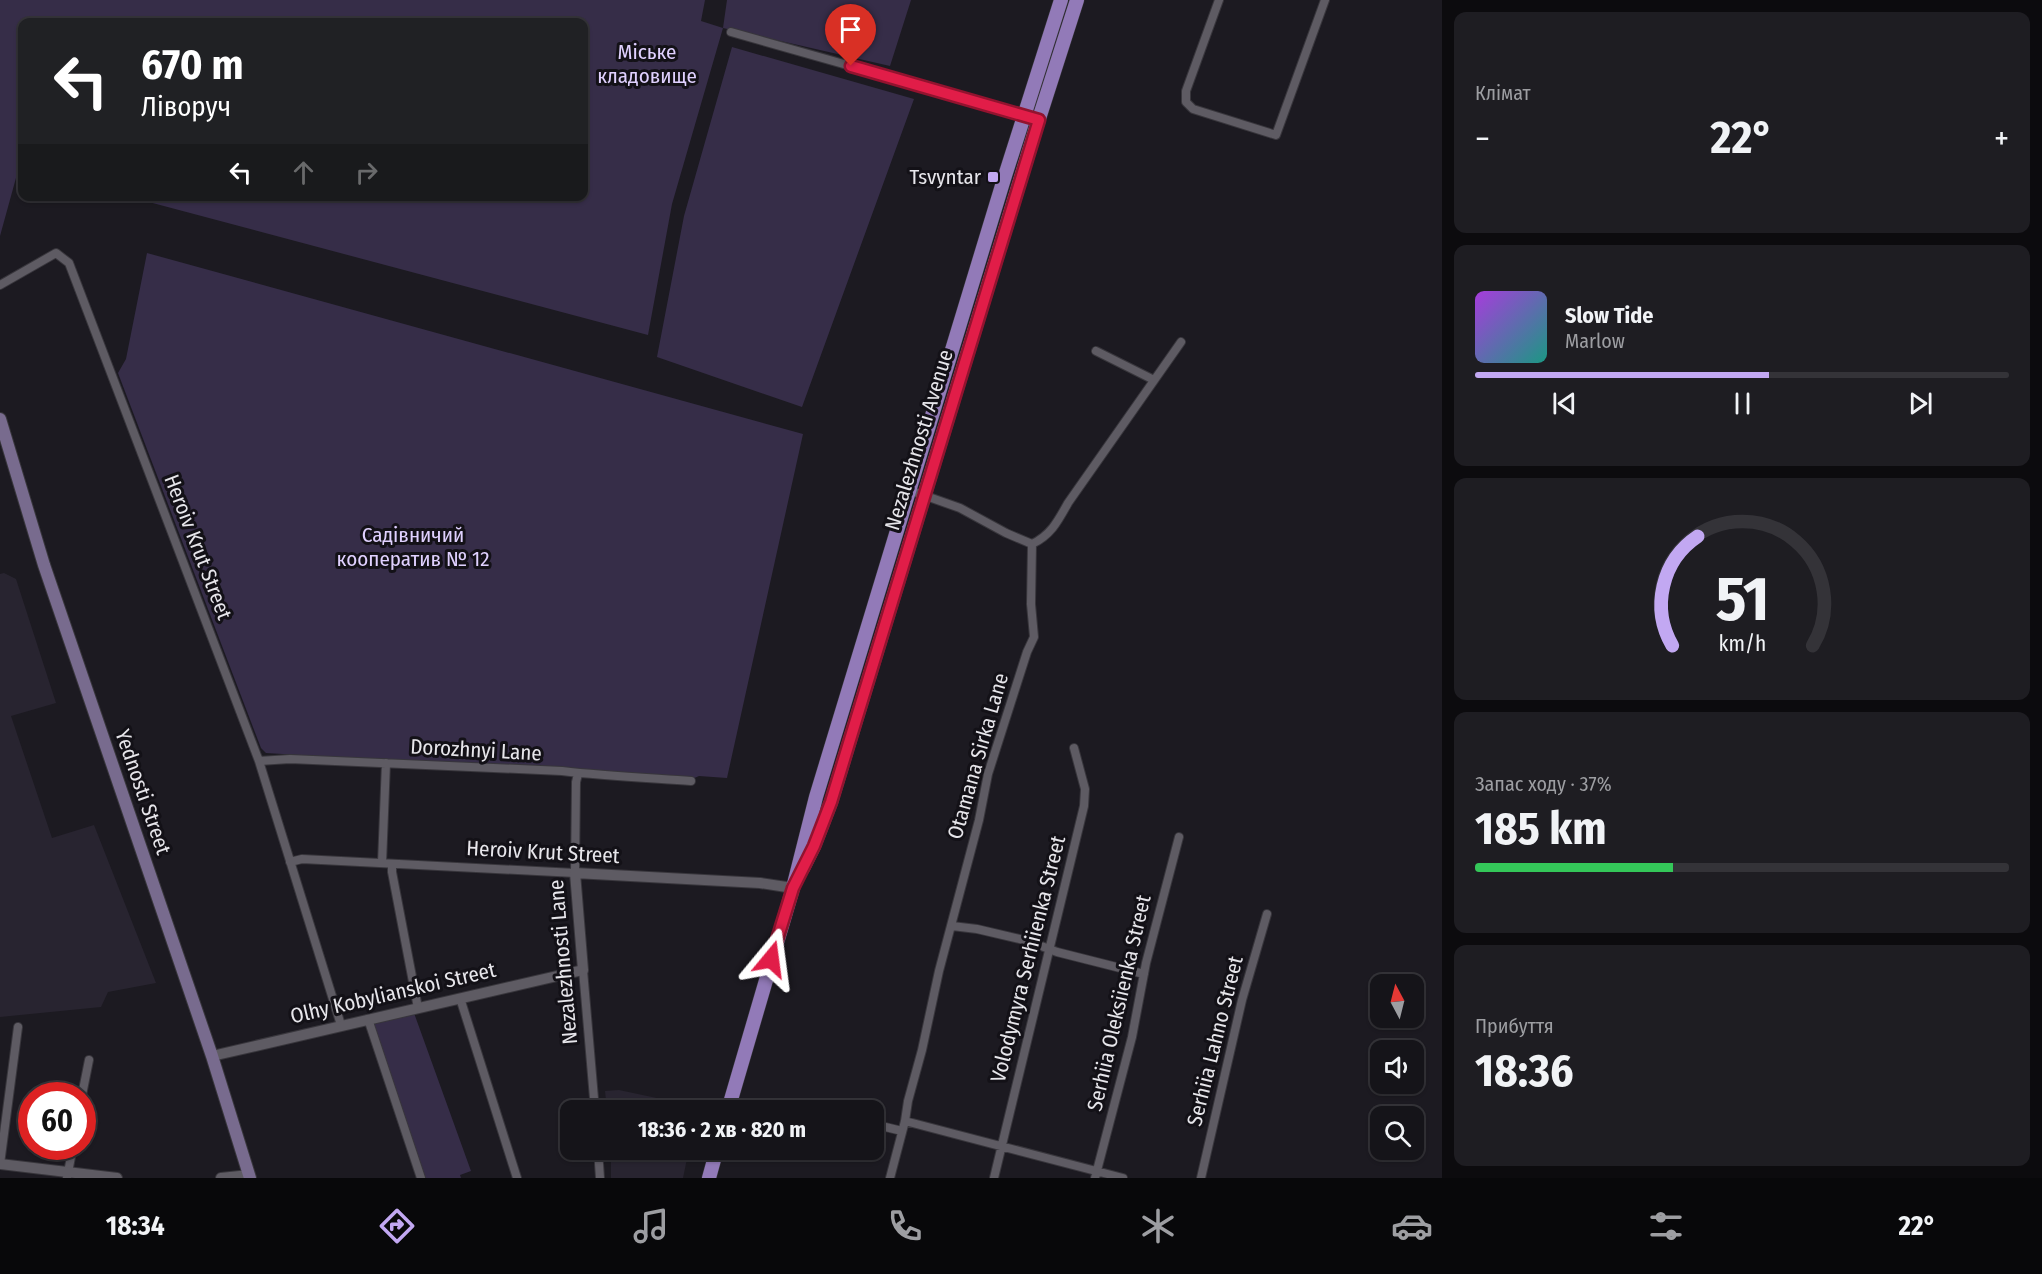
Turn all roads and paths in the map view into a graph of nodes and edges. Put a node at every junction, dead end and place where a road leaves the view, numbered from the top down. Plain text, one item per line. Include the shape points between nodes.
1 (1061, 0) edge
2 (1077, 0) edge
3 (1219, 0) edge
4 (1325, 0) edge
5 (730, 32) dead end
6 (1024, 115) junction
7 (1039, 120) junction
8 (0, 285) edge
9 (1181, 342) dead end
10 (1096, 351) dead end
11 (1154, 380) junction
12 (0, 419) edge
13 (909, 490) junction
14 (925, 494) junction
15 (1032, 544) junction
16 (1074, 748) dead end
17 (258, 760) junction
18 (386, 763) junction
19 (578, 774) junction
20 (691, 781) dead end
21 (814, 803) junction
22 (829, 808) junction
23 (1179, 837) dead end
24 (290, 862) junction
25 (382, 863) junction
26 (392, 864) junction
27 (575, 873) junction
28 (793, 888) junction
29 (1267, 914) dead end
30 (952, 926) junction
31 (1049, 949) junction
32 (583, 970) junction
33 (1144, 974) junction
34 (460, 998) junction
35 (418, 1008) junction
36 (368, 1019) junction
37 (341, 1025) junction
38 (18, 1027) dead end
39 (212, 1056) junction
40 (89, 1060) dead end
41 (85, 1082) edge
42 (593, 1100) edge
43 (731, 1100) edge
44 (905, 1121) junction
45 (884, 1127) edge
46 (902, 1131) junction
47 (1000, 1146) junction
48 (71, 1160) edge
49 (598, 1160) edge
50 (714, 1160) edge
51 (0, 1164) edge
52 (1096, 1174) edge
53 (68, 1175) edge
54 (249, 1177) edge
55 (117, 1178) edge
56 (220, 1178) edge
57 (421, 1178) edge
58 (517, 1178) edge
59 (600, 1178) edge
60 (709, 1178) edge
61 (890, 1178) edge
62 (994, 1178) edge
63 (1123, 1178) edge
64 (1200, 1178) edge

1 - 6 main road, Nezalezhnosti Avenue
2 - 7 main road, Nezalezhnosti Avenue
3 - 4 street via 1186,91 1186,102 1193,109 1276,135
5 - 6 street
6 - 7 street
6 - 13 main road, Nezalezhnosti Avenue
7 - 14 main road, Nezalezhnosti Avenue
8 - 17 street, Heroiv Krut Street via 56,253 69,263
9 - 11 street
10 - 11 street
11 - 15 street via 1055,527
12 - 39 main road, Yednosti Street via 44,565
13 - 14 street
13 - 21 main road, Nezalezhnosti Avenue
14 - 15 street
14 - 22 main road, Nezalezhnosti Avenue
15 - 30 street, Otamana Sirka Lane via 1034,637 988,774
16 - 31 street, Volodymyra Serhiienka Street via 1085,797
17 - 18 street, Dorozhnyi Lane
17 - 24 street, Heroiv Krut Street
18 - 19 street, Dorozhnyi Lane
18 - 25 street
19 - 20 street, Dorozhnyi Lane
19 - 27 street, Nezalezhnosti Lane
21 - 22 main road
21 - 28 main road, Nezalezhnosti Avenue
22 - 28 main road, Nezalezhnosti Avenue
23 - 33 street, Serhiia Oleksiienka Street
24 - 25 street, Heroiv Krut Street via 303,859
24 - 37 street, Heroiv Krut Street
25 - 26 street, Heroiv Krut Street
26 - 27 street, Heroiv Krut Street
26 - 35 street
27 - 28 street, Heroiv Krut Street
27 - 32 street, Nezalezhnosti Lane
28 - 43 main road, Nezalezhnosti Avenue
29 - 64 street, Serhiia Lahno Street via 1242,1000
30 - 31 street via 1012,937
30 - 44 street, Otamana Sirka Lane
31 - 33 street
31 - 47 street, Volodymyra Serhiienka Street
32 - 34 street, Olhy Kobylianskoi Street
32 - 42 street, Nezalezhnosti Lane
33 - 52 street, Serhiia Oleksiienka Street via 1132,1037
34 - 35 street, Olhy Kobylianskoi Street
34 - 58 street
35 - 36 street, Olhy Kobylianskoi Street
36 - 37 street, Olhy Kobylianskoi Street
36 - 57 street
37 - 39 street, Olhy Kobylianskoi Street
38 - 51 street
39 - 54 main road, Yednosti Street
40 - 41 street
44 - 46 street, Otamana Sirka Lane
44 - 47 street
45 - 46 street
46 - 61 street, Otamana Sirka Lane
47 - 52 street
47 - 62 street, Volodymyra Serhiienka Street
48 - 53 street
49 - 59 street
50 - 60 main road
51 - 53 street
52 - 63 street
53 - 55 street
54 - 56 street

